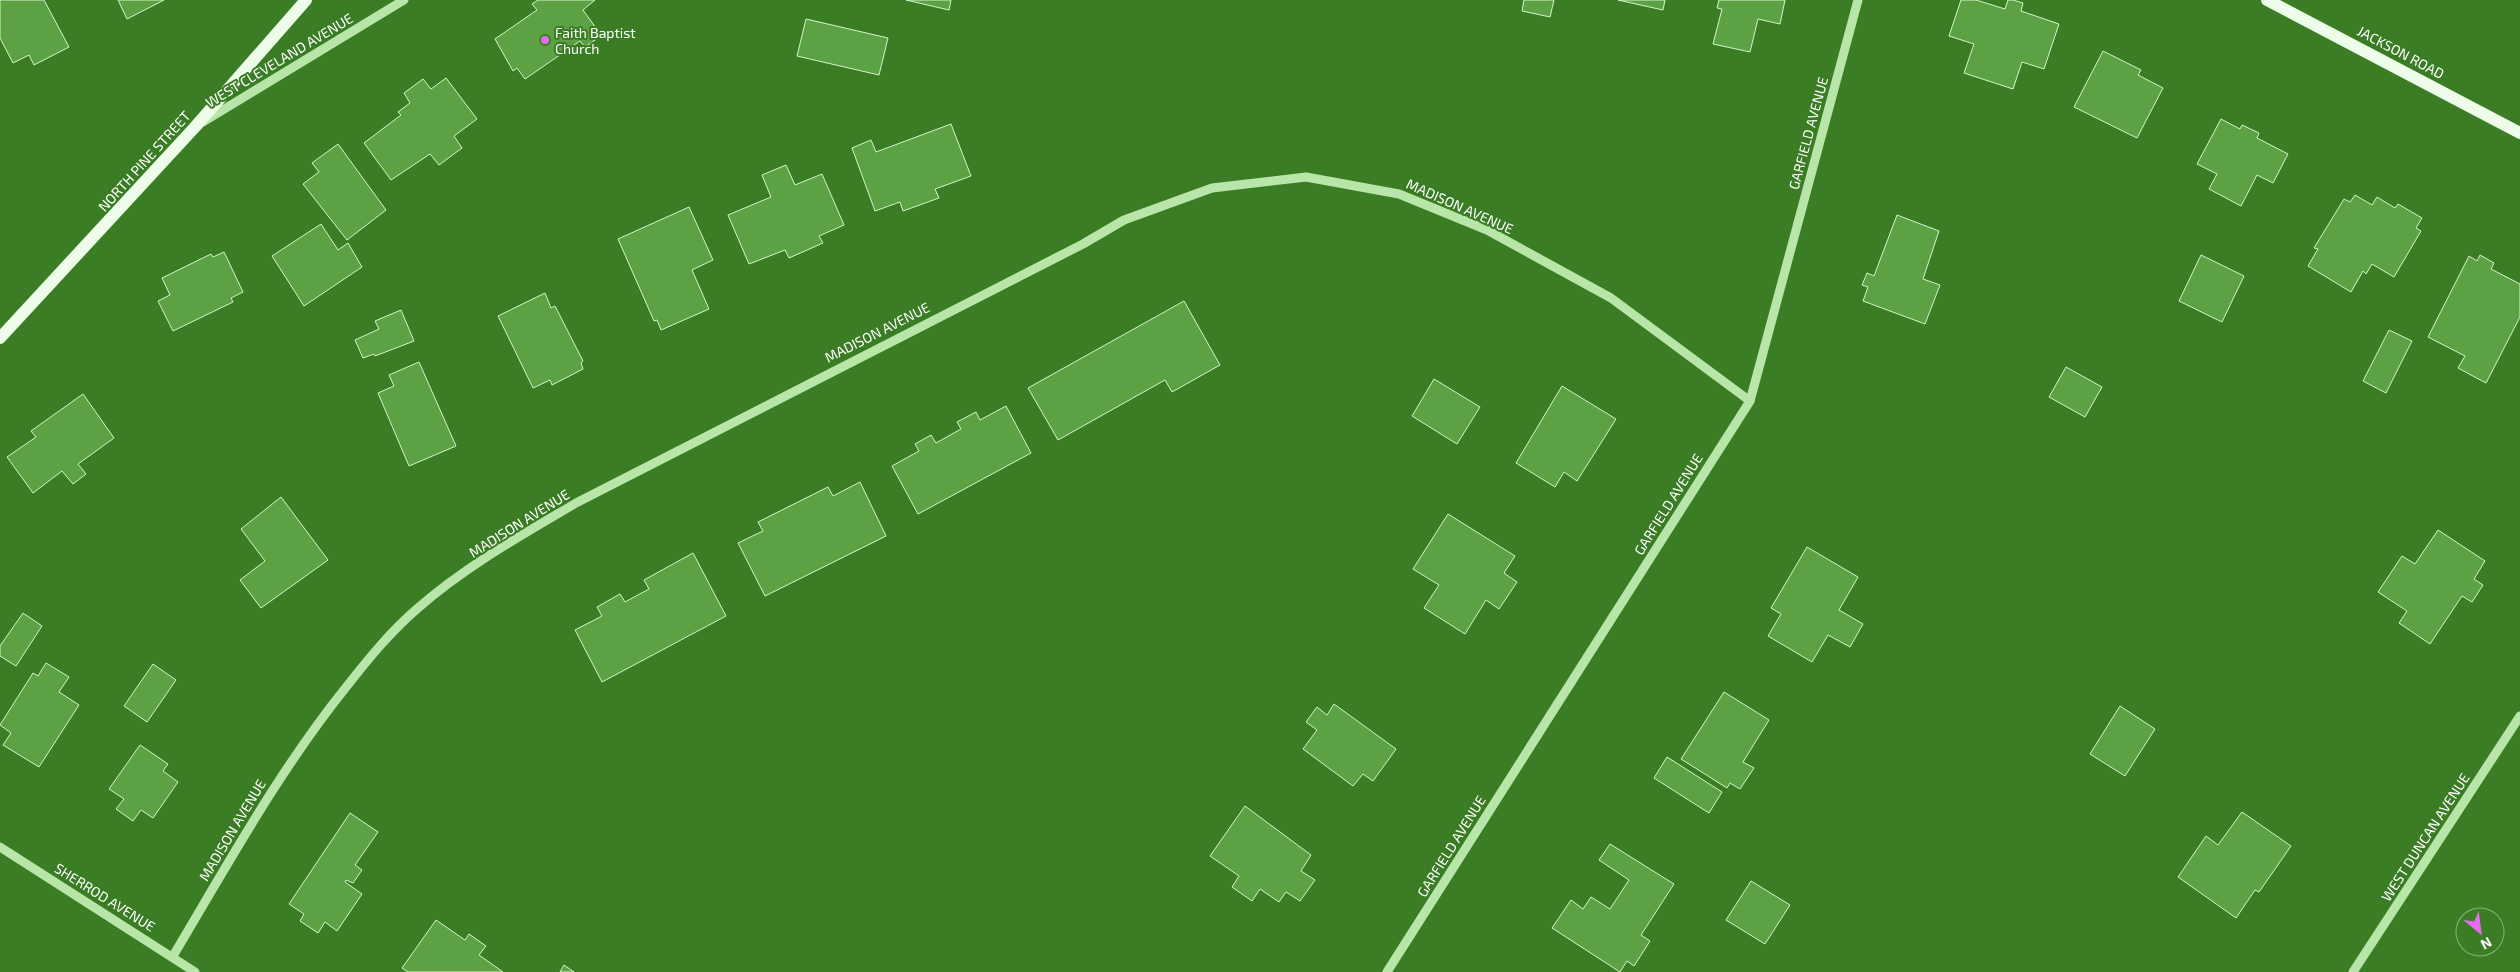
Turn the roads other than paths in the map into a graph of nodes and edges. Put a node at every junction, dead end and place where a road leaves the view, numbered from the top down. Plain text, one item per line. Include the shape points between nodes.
1 (306, 0) edge
2 (404, 0) edge
3 (1858, 0) edge
4 (2267, 0) edge
5 (195, 127) junction
6 (2520, 133) edge
7 (0, 338) edge
8 (1750, 401) junction
9 (2520, 716) edge
10 (0, 847) edge
11 (173, 956) junction
12 (196, 972) edge
13 (1387, 972) edge
14 (2353, 972) edge

1 - 5 main road, NORTH PINE STREET
2 - 5 street, WEST CLEVELAND AVENUE
3 - 8 street, GARFIELD AVENUE
4 - 6 main road, JACKSON ROAD
5 - 7 main road, NORTH PINE STREET
8 - 11 street, MADISON AVENUE via 1611,298 1487,230 1398,194 1306,177 1212,188 1124,220 1083,244 576,503 495,551 419,607 380,644 324,714 270,792
8 - 13 street, GARFIELD AVENUE
9 - 14 street, WEST DUNCAN AVENUE
10 - 11 street, SHERROD AVENUE
11 - 12 street, SHERROD AVENUE

